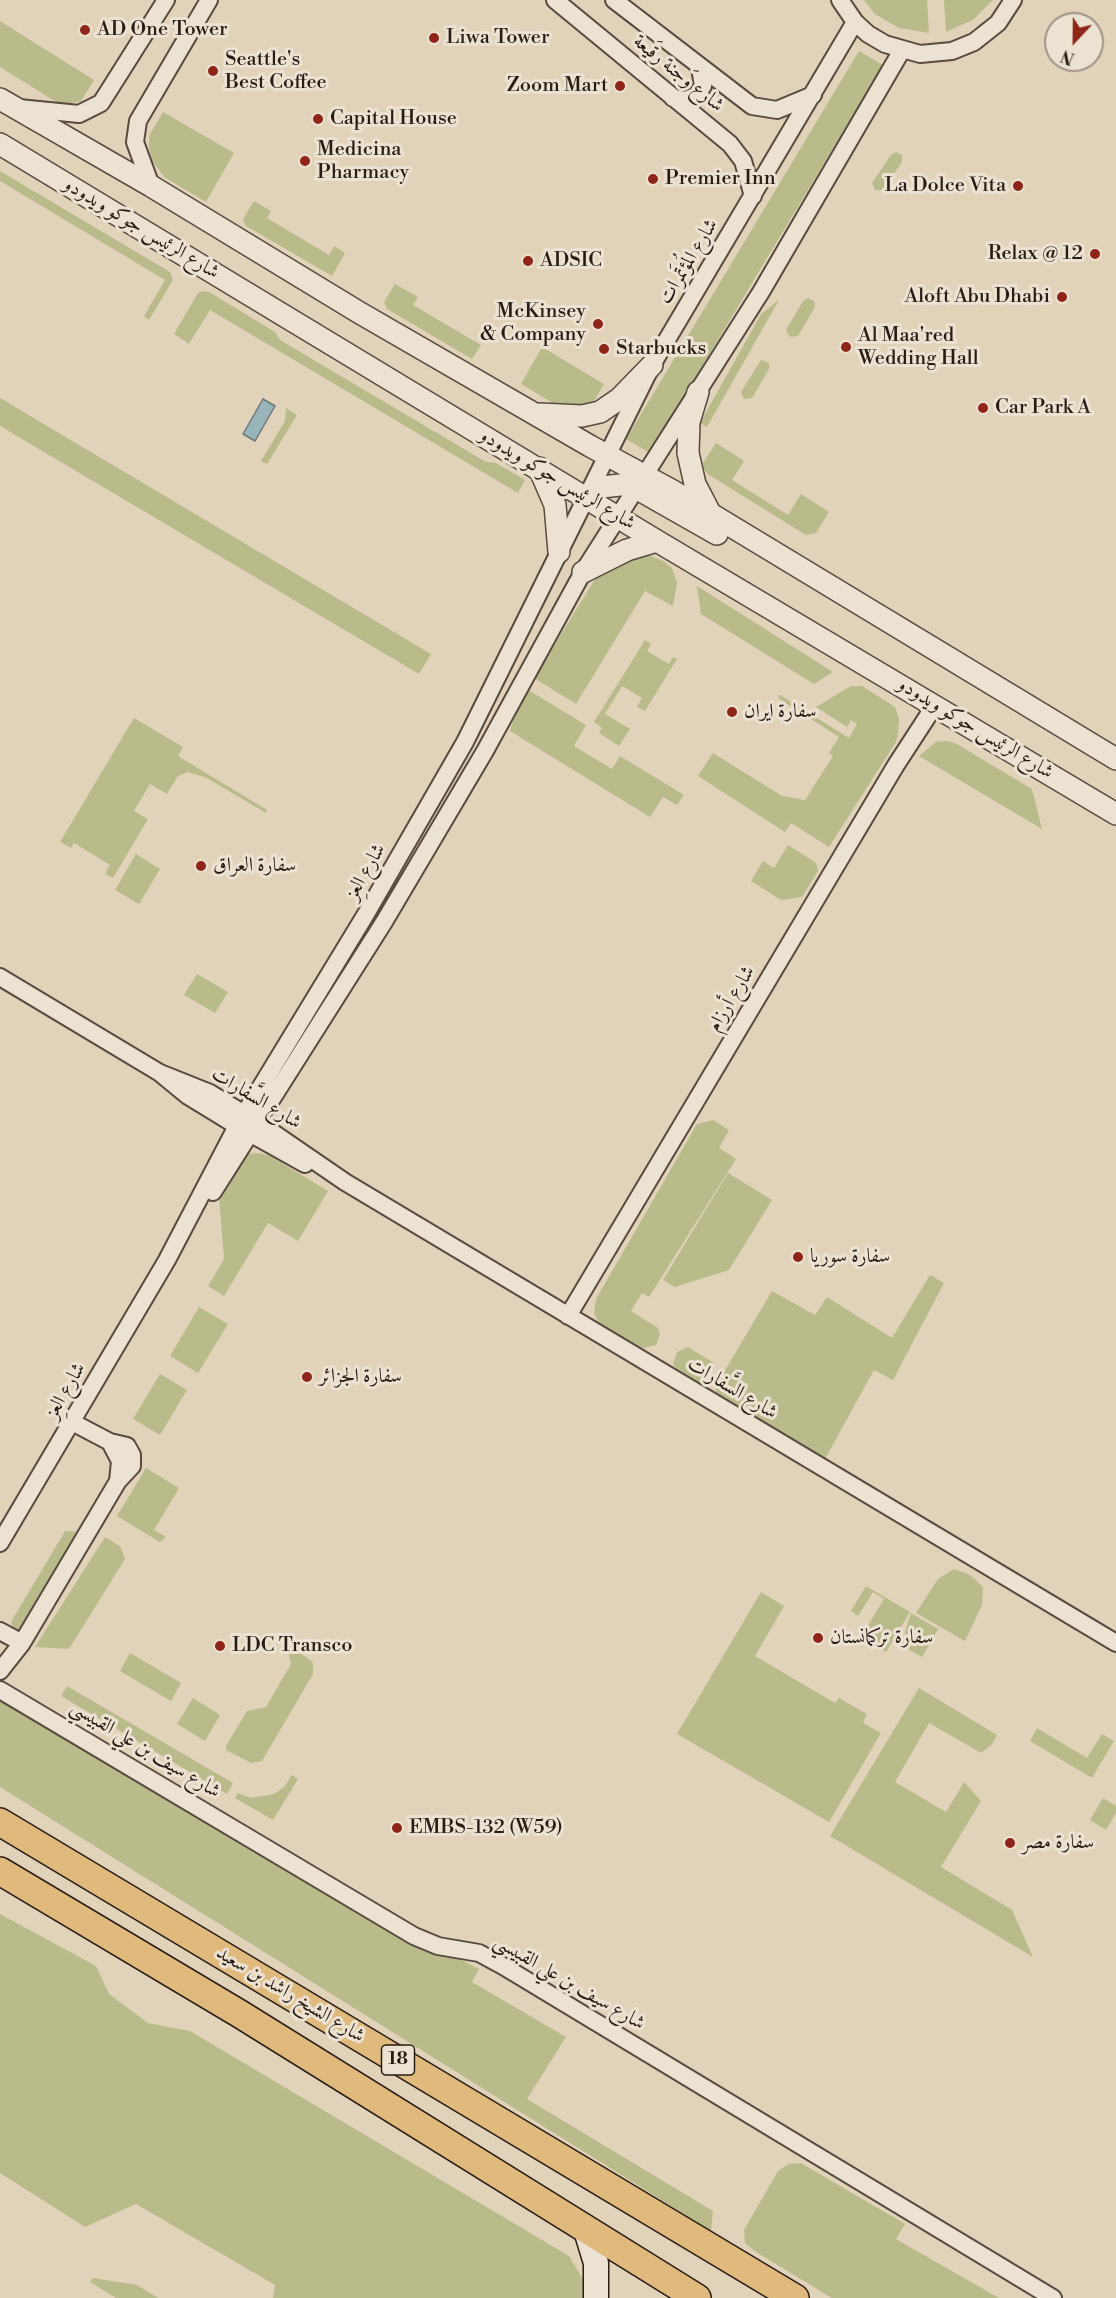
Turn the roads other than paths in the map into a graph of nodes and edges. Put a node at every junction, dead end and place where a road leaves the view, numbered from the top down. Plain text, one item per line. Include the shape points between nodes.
1 (166, 0) edge
2 (209, 0) edge
3 (555, 0) edge
4 (614, 0) edge
5 (840, 0) edge
6 (1013, 0) edge
7 (855, 21) junction
8 (902, 51) junction
9 (700, 68) junction
10 (813, 95) junction
11 (673, 98) junction
12 (8, 103) edge
13 (0, 144) edge
14 (151, 186) junction
15 (753, 196) junction
16 (652, 364) junction
17 (698, 392) junction
18 (534, 414) junction
19 (608, 456) junction
20 (539, 468) junction
21 (641, 481) junction
22 (587, 498) junction
23 (709, 512) junction
24 (618, 516) junction
25 (657, 541) junction
26 (560, 552) junction
27 (583, 572) junction
28 (1004, 689) junction
29 (935, 705) junction
30 (1116, 759) edge
31 (1116, 814) edge
32 (0, 977) edge
33 (240, 1120) junction
34 (255, 1129) junction
35 (167, 1260) junction
36 (568, 1316) junction
37 (72, 1422) junction
38 (0, 1543) edge
39 (0, 1631) edge
40 (22, 1642) junction
41 (1116, 1643) edge
42 (5, 1665) edge
43 (0, 1690) edge
44 (25, 1702) junction
45 (0, 1822) edge
46 (0, 1871) edge
47 (0, 1892) edge
48 (240, 2014) junction
49 (585, 2227) junction
50 (596, 2298) edge
51 (697, 2298) edge
52 (795, 2298) edge
53 (1053, 2298) edge

1 - 12 street via 101,103 79,114
2 - 14 street via 138,121 135,142
3 - 11 street, شارع وَجنة رقَيعة
4 - 9 street, شارع وَجنة رقَيعة
5 - 7 street
6 - 8 street via 991,30 963,47 938,53
7 - 8 street via 868,34
7 - 10 street, شارع المُؤتَمرات
8 - 17 street
9 - 10 street, شارع وَجنة رقَيعة via 759,109 786,107
9 - 11 street via 703,86 696,96 685,100
10 - 15 street, شارع المُؤتَمرات
11 - 15 street, شارع وَجنة رقَيعة via 738,152 748,172
12 - 14 street, شارع الرئيس جوكو ويدودو
13 - 20 street, شارع الرئيس جوكو ويدودو
14 - 18 street, شارع الرئيس جوكو ويدودو
15 - 16 street, شارع المُؤتَمرات
16 - 18 street via 619,399 600,412 582,416
16 - 19 street, شارع المُؤتَمرات
17 - 21 street
17 - 23 street via 689,422 688,453 695,484
18 - 19 street, شارع الرئيس جوكو ويدودو
19 - 21 street, شارع الرئيس جوكو ويدودو
19 - 22 street, شارع المُؤتَمرات
20 - 22 street, شارع الرئيس جوكو ويدودو
20 - 26 street via 555,505
21 - 22 street via 610,485
21 - 23 street, شارع الرئيس جوكو ويدودو
21 - 24 street
21 - 28 street via 962,678
22 - 24 street, شارع الرئيس جوكو ويدودو
22 - 26 street, شارع العِز
23 - 28 street, شارع الرئيس جوكو ويدودو
24 - 25 street, شارع الرئيس جوكو ويدودو
24 - 27 street, شارع العِز
25 - 27 street via 620,552
25 - 29 street, شارع الرئيس جوكو ويدودو
26 - 33 street, شارع العِز via 459,752
27 - 34 street, شارع العِز via 414,872
28 - 30 street, شارع الرئيس جوكو ويدودو
29 - 31 street, شارع الرئيس جوكو ويدودو
29 - 36 street, شارع أرزام
32 - 33 street, شارع السَّفارات via 160,1073 210,1093
33 - 34 street, شارع السَّفارات
33 - 35 street, شارع العِز
34 - 35 street, شارع العِز
34 - 36 street, شارع السَّفارات
35 - 37 street, شارع العِز
36 - 41 street, شارع السَّفارات
37 - 38 street, شارع العِز
37 - 40 street, شارع سيف بن علي القبيسي via 110,1442 120,1461 118,1481
39 - 40 street
40 - 42 street, شارع سيف بن علي القبيسي
42 - 44 street, شارع سيف بن علي القبيسي via 10,1685
43 - 44 street, شارع سيف بن علي القبيسي
44 - 53 street, شارع سيف بن علي القبيسي via 414,1936 438,1946 479,1953 503,1966
45 - 52 main road, شارع الشيخ راشد بن سعيد / 18
46 - 48 main road, 18
47 - 48 main road via 102,1952
48 - 49 main road, 18
49 - 50 main road via 596,2263
49 - 51 main road, 18

